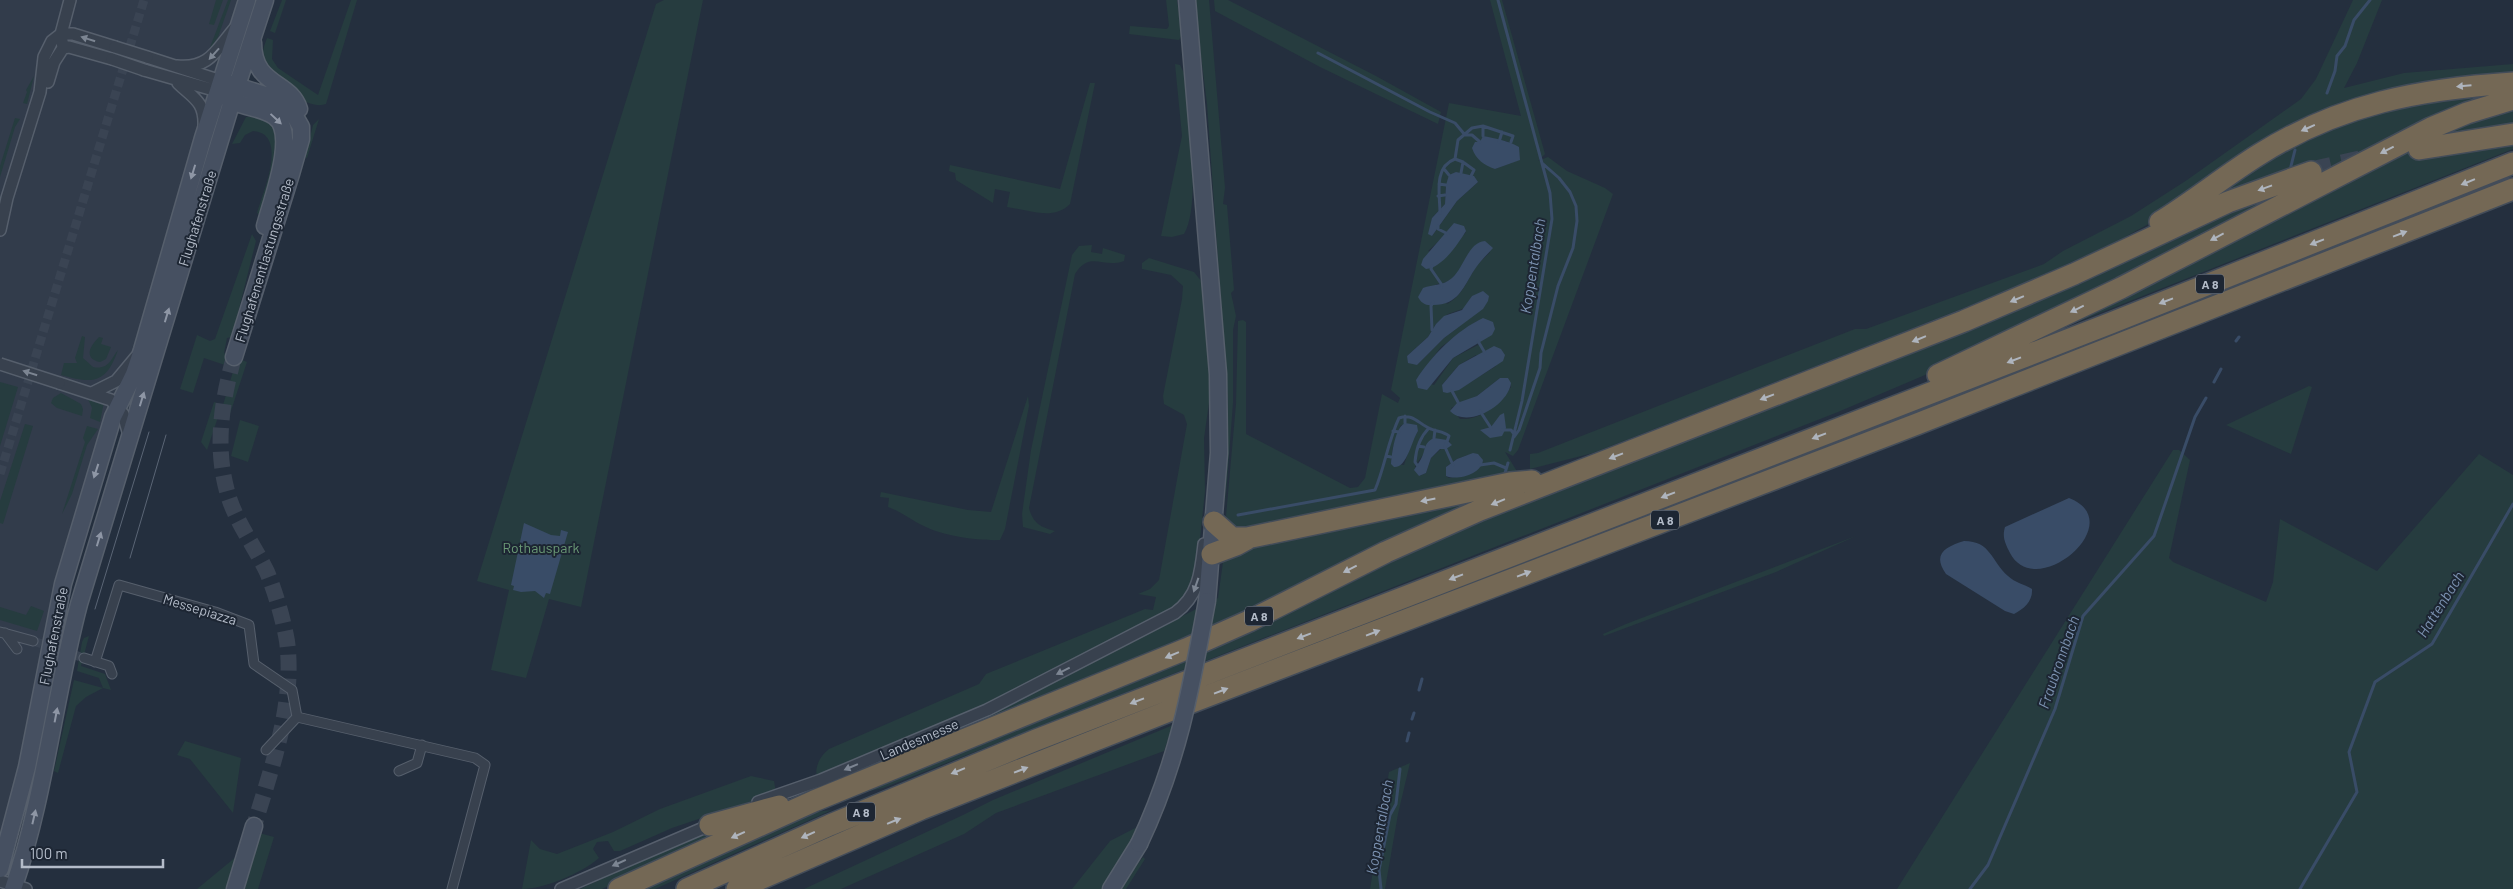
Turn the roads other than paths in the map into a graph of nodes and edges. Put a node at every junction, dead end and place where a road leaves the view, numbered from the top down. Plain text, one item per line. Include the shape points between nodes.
1 (70, 0) edge
2 (247, 0) edge
3 (266, 0) edge
4 (1187, 0) edge
5 (240, 22) junction
6 (256, 29) junction
7 (61, 34) junction
8 (62, 48) junction
9 (177, 66) junction
10 (173, 78) junction
11 (2513, 83) edge
12 (219, 86) junction
13 (235, 94) junction
14 (2513, 98) edge
15 (300, 122) junction
16 (28, 129) junction
17 (2513, 134) edge
18 (203, 138) junction
19 (2419, 149) dead end
20 (2513, 164) edge
21 (2311, 172) tunnel mouth
22 (2513, 189) edge
23 (0, 230) edge
24 (2109, 258) junction
25 (142, 350) junction
26 (0, 364) edge
27 (92, 393) junction
28 (1906, 401) junction
29 (118, 406) junction
30 (130, 436) junction
31 (103, 450) junction
32 (120, 471) junction
33 (1559, 478) junction
34 (1214, 522) junction
35 (1247, 538) junction
36 (1212, 554) junction
37 (3, 632) edge
38 (33, 641) tunnel mouth
39 (17, 650) dead end
40 (84, 658) tunnel mouth
41 (96, 662) junction
42 (112, 674) dead end
43 (297, 716) junction
44 (422, 745) junction
45 (266, 750) dead end
46 (400, 771) dead end
47 (814, 801) junction
48 (254, 826) tunnel mouth
49 (710, 826) junction
50 (0, 869) edge
51 (14, 886) edge
52 (234, 889) edge
53 (452, 889) edge
54 (561, 889) edge
55 (619, 889) edge
56 (688, 889) edge
57 (737, 889) edge
58 (1111, 889) edge

1 - 7 street
2 - 5 main road, Flughafenstraße
3 - 6 main road, Flughafenstraße
4 - 34 main road via 1218,374 1219,453
5 -> 9 street via 209,59 196,67
5 - 12 main road, Flughafenstraße
6 - 13 main road, Flughafenstraße
6 - 15 main road via 254,56 259,68 294,100 300,112
7 - 8 street
9 -> 7 street, bridge via 73,34
7 - 16 street via 45,52 40,92
8 - 10 street, bridge via 68,47
8 - 16 street via 54,62 36,120
9 - 12 street
10 - 12 street
10 - 18 street via 199,101 204,120
11 -> 24 highway via 2406,95 2320,123 2239,167 2135,236
12 - 13 main road, Flughafenentlastungsstraße
12 - 18 main road, Flughafenstraße
13 - 15 main road, Flughafenentlastungsstraße via 278,101
13 -> 15 main road, Flughafenentlastungsstraße via 274,116 282,123 285,136 234,357 301,139
30 -> 13 main road, Flughafenstraße
14 -> 28 highway, A 8 via 2467,113 2396,145 2121,288 1926,380
16 - 23 street
17 - 19 highway
18 -> 25 main road, Flughafenstraße
20 -> 28 highway, A 8
21 -> 24 highway, A 8 via 2228,202
57 -> 22 highway, A 8 via 912,813 1172,710 1926,420
24 -> 33 highway, A 8 via 1964,321
25 - 27 street via 116,381
25 - 29 main road, Flughafenstraße
27 -> 26 street, bridge
27 - 29 street
28 -> 56 highway, A 8 via 1036,740 830,825
29 - 30 street
29 - 31 main road, Flughafenstraße
30 - 32 main road, Flughafenstraße
31 - 32 main road via 108,451
31 -> 50 main road, Flughafenstraße via 63,584 27,767
51 -> 32 main road, Flughafenstraße via 43,781 72,632
33 -> 35 highway via 1510,483
33 -> 47 highway, A 8 via 1416,538 1186,650
34 - 35 highway via 1232,538
34 - 36 main road
34 -> 49 street, Landesmesse via 1205,537 1198,583 1185,605 1175,613 987,710 821,780 744,807
35 - 36 highway
36 - 58 main road, bridge via 1207,601 1176,751 1158,804 1139,844
37 - 38 street
37 - 39 street
40 - 41 street
41 - 42 street via 109,666
41 - 43 street, Messepiazza via 119,585 249,625 254,664 292,690
43 - 44 street
43 - 45 street
44 - 46 street via 416,763
44 - 53 street via 475,758 485,765
47 - 49 highway via 758,811
47 -> 55 highway
48 - 52 main road
49 -> 54 street, Landesmesse

